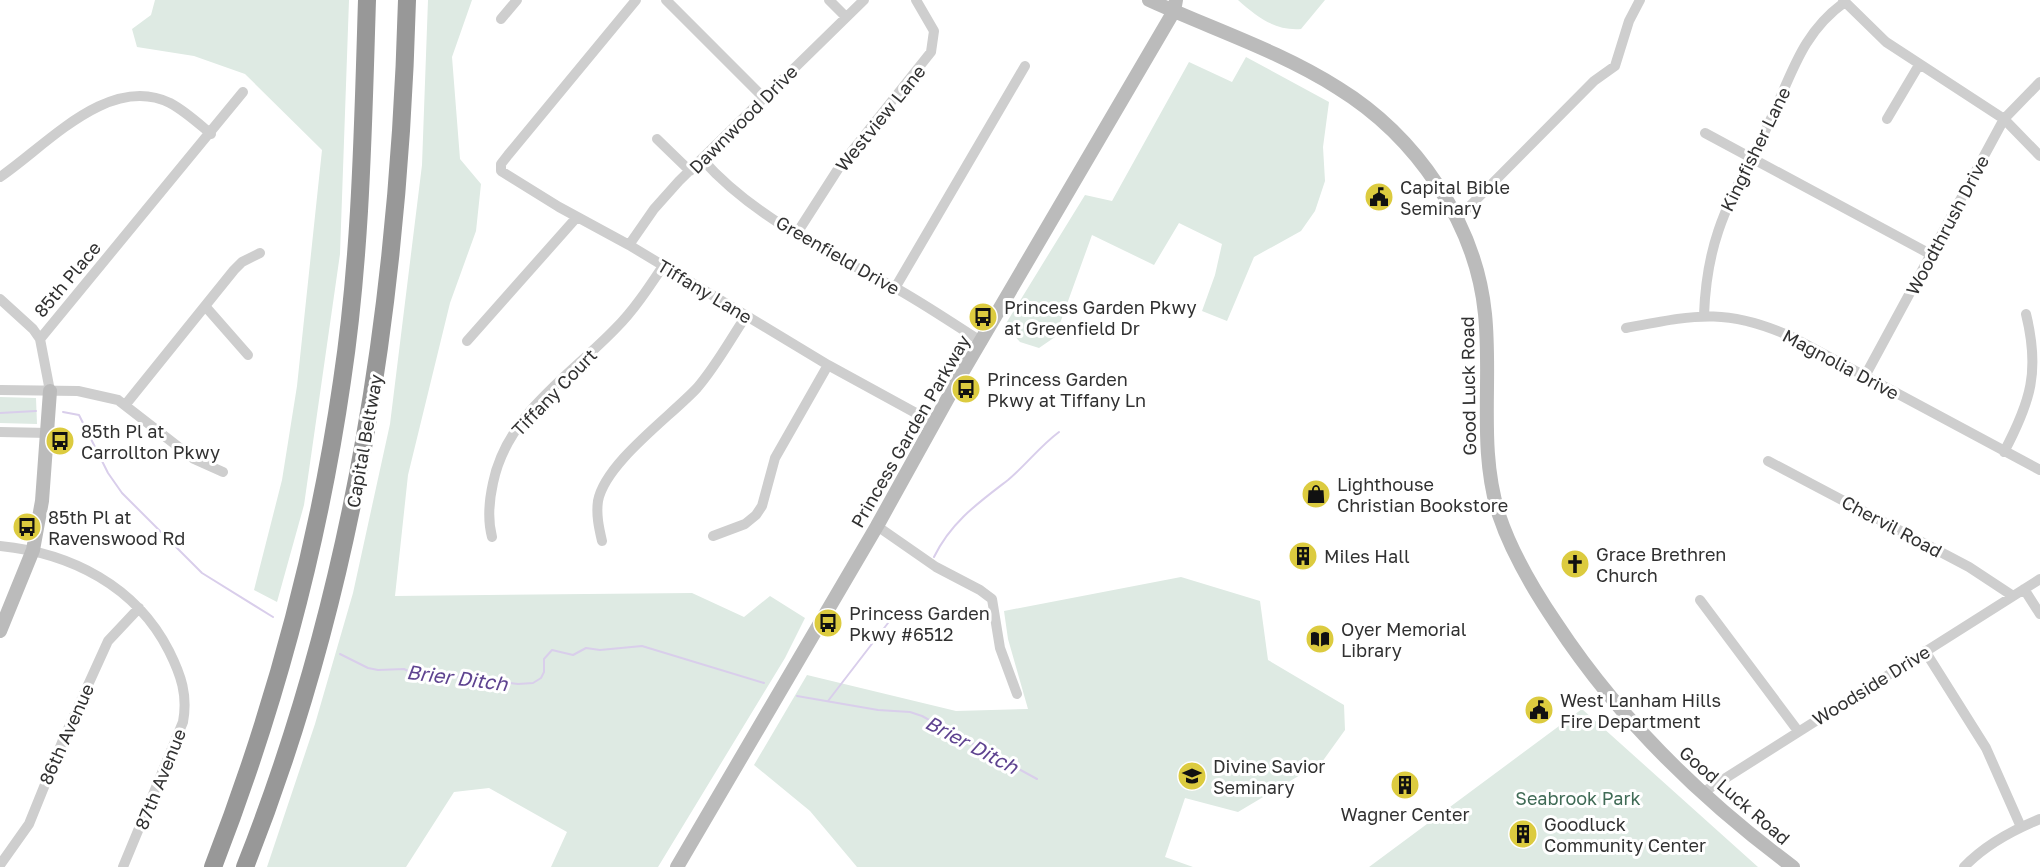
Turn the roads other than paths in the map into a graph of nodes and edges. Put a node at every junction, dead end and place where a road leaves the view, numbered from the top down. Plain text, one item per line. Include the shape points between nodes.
1 (367, 0) edge
2 (407, 0) edge
3 (517, 0) edge
4 (636, 0) edge
5 (666, 0) edge
6 (829, 0) edge
7 (864, 0) edge
8 (916, 0) edge
9 (1149, 0) edge
10 (1187, 0) edge
11 (1640, 0) edge
12 (1844, 1) edge
13 (1175, 6) edge
14 (846, 17) junction
15 (501, 19) dead end
16 (1919, 65) junction
17 (1025, 66) dead end
18 (2040, 82) edge
19 (243, 92) dead end
20 (764, 98) junction
21 (1887, 118) dead end
22 (2004, 119) junction
23 (1705, 133) dead end
24 (211, 134) junction
25 (657, 139) dead end
26 (2040, 156) edge
27 (702, 159) junction
28 (1750, 159) junction
29 (690, 171) junction
30 (0, 177) edge
31 (577, 217) junction
32 (1457, 219) junction
33 (797, 233) junction
34 (629, 244) junction
35 (260, 253) dead end
36 (1930, 254) junction
37 (663, 266) junction
38 (895, 288) junction
39 (0, 299) edge
40 (205, 306) junction
41 (2026, 314) dead end
42 (1704, 315) junction
43 (746, 316) junction
44 (1626, 328) dead end
45 (40, 339) junction
46 (467, 341) dead end
47 (982, 342) junction
48 (248, 355) dead end
49 (828, 365) junction
50 (1865, 376) junction
51 (0, 390) edge
52 (51, 391) junction
53 (126, 404) junction
54 (934, 423) junction
55 (0, 432) edge
56 (49, 433) junction
57 (2004, 452) junction
58 (1768, 461) dead end
59 (2040, 470) edge
60 (223, 472) dead end
61 (877, 526) junction
62 (713, 536) dead end
63 (492, 537) dead end
64 (602, 542) dead end
65 (0, 546) edge
66 (33, 550) junction
67 (2040, 579) edge
68 (2024, 589) junction
69 (2013, 596) junction
70 (1700, 600) dead end
71 (139, 608) junction
72 (2040, 614) edge
73 (0, 631) edge
74 (1925, 651) junction
75 (1017, 694) dead end
76 (1798, 731) junction
77 (1702, 793) junction
78 (2040, 819) edge
79 (2020, 826) junction
80 (0, 865) edge
81 (123, 867) edge
82 (213, 867) edge
83 (245, 867) edge
84 (677, 867) edge
85 (1792, 867) edge
86 (1964, 867) edge

1 - 82 highway, Capital Beltway via 356,260 334,434 293,623 250,767
2 - 83 highway, Capital Beltway via 398,188 384,326 366,439 323,631 279,776
3 - 15 street
4 - 31 street, Tiffany Lane via 501,164 501,171
5 - 20 street
6 - 14 street
7 - 14 street, Dawnwood Drive
8 - 33 street, Westview Lane via 934,31 931,52 840,166
9 - 13 street, Good Luck Road
10 - 13 street, Princess Garden Parkway
11 - 32 street via 1615,66 1594,81
12 - 16 street via 1886,42
12 - 28 street, Kingfisher Lane via 1811,34
13 - 32 street, Good Luck Road via 1340,88 1412,152
13 - 47 street, Princess Garden Parkway
14 - 20 street, Dawnwood Drive
16 - 21 street
16 - 22 street
17 - 38 street
18 - 22 street, Woodthrush Drive
19 - 24 street, 85th Place
20 - 27 street, Dawnwood Drive
22 - 26 street
22 - 36 street, Woodthrush Drive
23 - 28 street
24 - 30 street via 162,100 144,96 114,99 93,108
24 - 45 street, 85th Place
25 - 29 street
27 - 29 street, Dawnwood Drive
27 - 33 street, Greenfield Drive via 729,186
28 - 36 street
28 - 42 street, Kingfisher Lane via 1717,230
29 - 34 street, Dawnwood Drive via 654,209
31 - 34 street, Tiffany Lane
31 - 46 street
32 - 77 street, Good Luck Road via 1477,271 1484,304 1488,352 1486,459 1507,538 1530,583 1597,682 1642,735
33 - 38 street, Greenfield Drive
34 - 37 street, Tiffany Lane
35 - 40 street via 242,261
36 - 50 street, Woodthrush Drive
37 - 43 street, Tiffany Lane
37 - 63 street, Tiffany Court via 617,327 528,413 509,438 498,459 489,499
38 - 47 street, Greenfield Drive
39 - 45 street
40 - 48 street
40 - 53 street
41 - 57 street via 2034,352 2032,384 2023,417
42 - 44 street, Magnolia Drive
42 - 50 street, Magnolia Drive via 1769,327
43 - 49 street, Tiffany Lane
43 - 64 street via 710,372 608,480 598,499
45 - 52 street, 85th Place
47 - 54 street, Princess Garden Parkway
49 - 54 street, Tiffany Lane
49 - 62 street via 775,458 756,515 745,524
50 - 57 street, Magnolia Drive
51 - 52 street
52 - 53 street via 92,392
52 - 56 street, 85th Place
53 - 60 street via 194,459
54 - 61 street, Princess Garden Parkway
55 - 56 street
56 - 66 street, 85th Place
57 - 59 street, Magnolia Drive
58 - 69 street, Chervil Road via 1969,567
61 - 75 street via 992,600 1000,648
61 - 84 street, Princess Garden Parkway
65 - 66 street, 87th Avenue
66 - 71 street, 87th Avenue via 95,574
66 - 73 street, 85th Place
67 - 68 street, Woodside Drive
68 - 69 street, Woodside Drive
68 - 72 street
69 - 74 street, Woodside Drive
70 - 76 street
71 - 80 street, 86th Avenue via 108,641 29,824
71 - 81 street, 87th Avenue via 174,661 184,687 186,708 179,735
74 - 76 street, Woodside Drive
74 - 79 street via 1986,748
76 - 77 street, Woodside Drive
77 - 85 street, Good Luck Road
78 - 79 street
79 - 86 street

